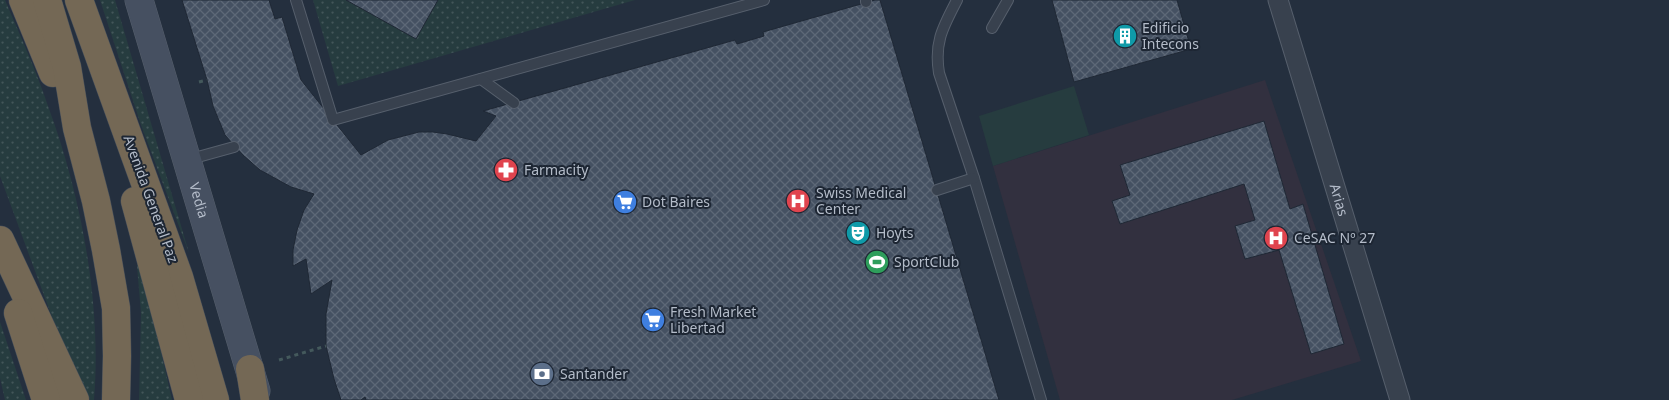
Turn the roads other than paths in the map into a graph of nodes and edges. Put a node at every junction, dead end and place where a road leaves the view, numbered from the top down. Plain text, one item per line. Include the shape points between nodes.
1 (23, 0) edge
2 (48, 0) edge
3 (79, 0) edge
4 (139, 0) edge
5 (296, 0) edge
6 (764, 0) edge
7 (958, 0) edge
8 (1008, 0) edge
9 (1278, 0) edge
10 (992, 28) dead end
11 (92, 37) junction
12 (481, 78) junction
13 (514, 102) dead end
14 (77, 128) junction
15 (234, 147) dead end
16 (186, 161) junction
17 (974, 178) junction
18 (937, 190) dead end
19 (0, 240) edge
20 (0, 256) edge
21 (250, 369) joint
22 (46, 400) edge
23 (75, 400) edge
24 (116, 400) edge
25 (189, 400) edge
26 (215, 400) edge
27 (257, 400) edge
28 (1041, 400) edge
29 (1400, 400) edge

1 - 14 highway
2 - 14 highway via 67,67
3 - 11 highway, Avenida General Paz
4 - 16 street, Vedia
5 - 12 lane via 333,120
6 - 12 lane
7 - 17 lane via 938,43 936,57
8 - 10 lane
9 - 29 street, Arias
11 - 25 highway
11 - 26 highway, Avenida General Paz via 179,277
12 - 13 lane
14 - 24 highway via 96,201 116,308
15 - 16 lane
16 - 21 street, Vedia
17 - 18 lane
17 - 28 lane
19 - 23 highway
20 - 22 highway
21 - 27 highway

